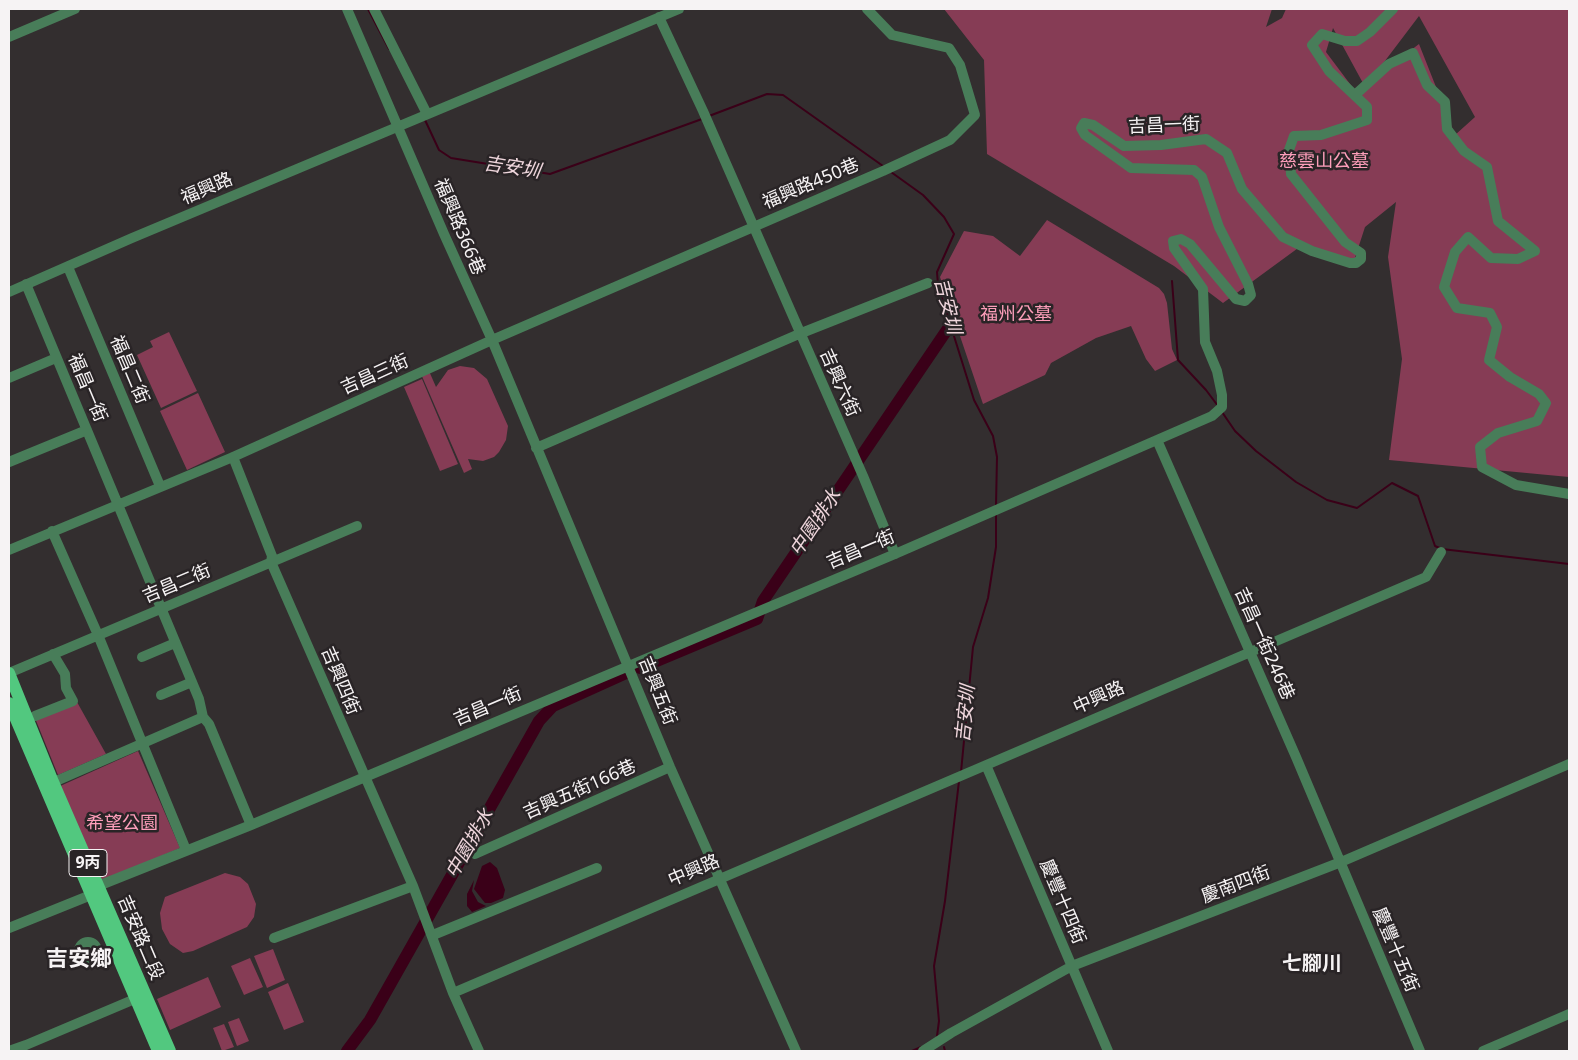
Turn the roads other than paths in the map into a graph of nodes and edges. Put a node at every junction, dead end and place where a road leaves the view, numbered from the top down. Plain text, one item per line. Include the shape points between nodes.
1 (75, 9) edge
2 (347, 9) edge
3 (374, 9) edge
4 (679, 9) edge
5 (867, 9) edge
6 (1393, 9) edge
7 (659, 17) junction
8 (9, 37) edge
9 (1355, 95) junction
10 (423, 116) junction
11 (399, 126) junction
12 (753, 226) junction
13 (68, 267) junction
14 (928, 283) dead end
15 (26, 284) junction
16 (9, 292) edge
17 (799, 334) junction
18 (492, 340) junction
19 (56, 358) junction
20 (9, 378) edge
21 (87, 430) junction
22 (1157, 440) junction
23 (536, 448) junction
24 (233, 457) junction
25 (9, 462) edge
26 (160, 486) junction
27 (1569, 494) edge
28 (119, 505) junction
29 (358, 526) dead end
30 (52, 531) junction
31 (9, 550) edge
32 (1441, 552) dead end
33 (894, 554) junction
34 (271, 562) junction
35 (160, 608) junction
36 (98, 635) junction
37 (175, 643) junction
38 (1248, 651) junction
39 (54, 654) junction
40 (142, 657) dead end
41 (629, 665) junction
42 (9, 673) edge
43 (192, 682) junction
44 (161, 695) dead end
45 (9, 703) edge
46 (35, 716) dead end
47 (203, 717) junction
48 (142, 743) junction
49 (1569, 764) edge
50 (986, 765) junction
51 (670, 768) junction
52 (364, 777) junction
53 (48, 784) junction
54 (251, 825) junction
55 (186, 850) junction
56 (475, 854) dead end
57 (1340, 862) junction
58 (597, 868) dead end
59 (721, 877) junction
60 (413, 886) junction
61 (95, 890) junction
62 (10, 926) edge
63 (274, 938) dead end
64 (434, 938) junction
65 (116, 940) junction
66 (97, 950) dead end
67 (1072, 966) junction
68 (454, 993) junction
69 (140, 997) junction
70 (1569, 1014) edge
71 (9, 1051) edge
72 (158, 1051) edge
73 (170, 1051) edge
74 (479, 1051) edge
75 (796, 1051) edge
76 (923, 1051) edge
77 (1108, 1051) edge
78 (1420, 1051) edge
79 (1483, 1051) edge

1 - 8 street
2 - 11 street, 福興路366巷
3 - 10 street
4 - 7 street, 福興路
5 - 12 street, 福興路450巷 via 892,35 949,48 960,65 974,115 950,140
6 - 9 street, 吉昌一街 via 1357,41 1322,34 1312,46 1328,71
7 - 10 street, 福興路
7 - 12 street, 吉興六街
9 - 22 street, 吉昌一街 via 1367,107 1367,120 1321,135 1294,136 1289,150 1290,174 1345,242 1361,253 1361,259 1356,263 1282,237 1242,189 1227,153 1206,139 1161,146 1124,146 1093,125 1084,123 1085,135 1132,168 1194,170 1202,177 1219,227 1251,295 1245,301 1236,299 1190,244 1181,239 1173,241 1174,248 1203,290 1205,342 1217,371 1222,407 1212,416
9 - 27 street via 1389,64 1413,53 1427,85 1445,102 1447,128 1464,151 1487,167 1498,221 1535,250 1518,259 1491,258 1468,237 1455,252 1444,288 1457,308 1490,313 1497,327 1489,360 1539,394 1546,403 1537,421 1498,433 1480,448 1482,468 1516,486
10 - 11 street, 福興路
11 - 13 street, 福興路
11 - 18 street, 福興路366巷
12 - 17 street, 吉興六街
12 - 18 street, 吉昌三街
13 - 15 street, 福興路
13 - 26 street, 福昌二街
14 - 17 street
15 - 16 street, 福興路
15 - 19 street, 福昌一街
17 - 23 street
17 - 33 street, 吉興六街
18 - 23 street, 吉興五街
18 - 24 street, 吉昌三街
19 - 20 street
19 - 21 street, 福昌一街
21 - 25 street
21 - 28 street, 福昌一街
22 - 33 street, 吉昌一街
22 - 38 street, 吉昌一街246巷
23 - 41 street, 吉興五街
24 - 26 street, 吉昌三街
24 - 34 street, 吉興四街 via 272,556
26 - 28 street, 吉昌三街
28 - 30 street, 吉昌三街
28 - 35 street, 福昌一街
29 - 34 street, 吉昌二街
30 - 31 street, 吉昌三街
30 - 36 street
32 - 38 street, 中興路 via 1426,577
33 - 41 street, 吉昌一街
34 - 35 street, 吉昌二街
34 - 52 street, 吉興四街
35 - 36 street, 吉昌二街
35 - 37 street, 福昌一街
36 - 39 street, 吉昌二街
36 - 48 street
37 - 40 street
37 - 43 street, 福昌一街
38 - 50 street, 中興路
38 - 57 street, 吉昌一街246巷
39 - 42 street, 吉昌二街
39 - 46 street via 63,668 66,688 73,701
41 - 51 street, 吉興五街
41 - 52 street, 吉昌一街
42 - 53 main road, 吉安路二段 / 9丙
43 - 44 street
43 - 47 street, 福昌一街
45 - 53 main road, 吉安路二段 / 9丙
47 - 48 street
47 - 54 street, 福昌一街 via 209,724
48 - 53 street
48 - 55 street
49 - 57 street, 慶南四街
50 - 59 street, 中興路
50 - 67 street, 慶豐十四街
51 - 56 street, 吉興五街166巷
51 - 59 street, 吉興五街
52 - 54 street, 吉昌一街
52 - 60 street, 吉興四街
53 - 61 main road, 吉安路二段 / 9丙
54 - 55 street, 吉昌一街
55 - 61 street, 吉昌一街
57 - 67 street, 慶南四街
57 - 78 street, 慶豐十五街
58 - 64 street
59 - 68 street, 中興路
59 - 75 street, 吉興五街
60 - 63 street
60 - 64 street, 吉興四街
61 - 62 street, 吉昌一街
61 - 65 main road, 吉安路二段 / 9丙
64 - 68 street
65 - 66 street
65 - 69 main road, 吉安路二段 / 9丙
67 - 76 street, 慶南四街
67 - 77 street, 慶豐十四街
68 - 74 street
69 - 71 street
69 - 72 main road, 吉安路二段 / 9丙
69 - 73 main road, 吉安路二段 / 9丙
70 - 79 street

